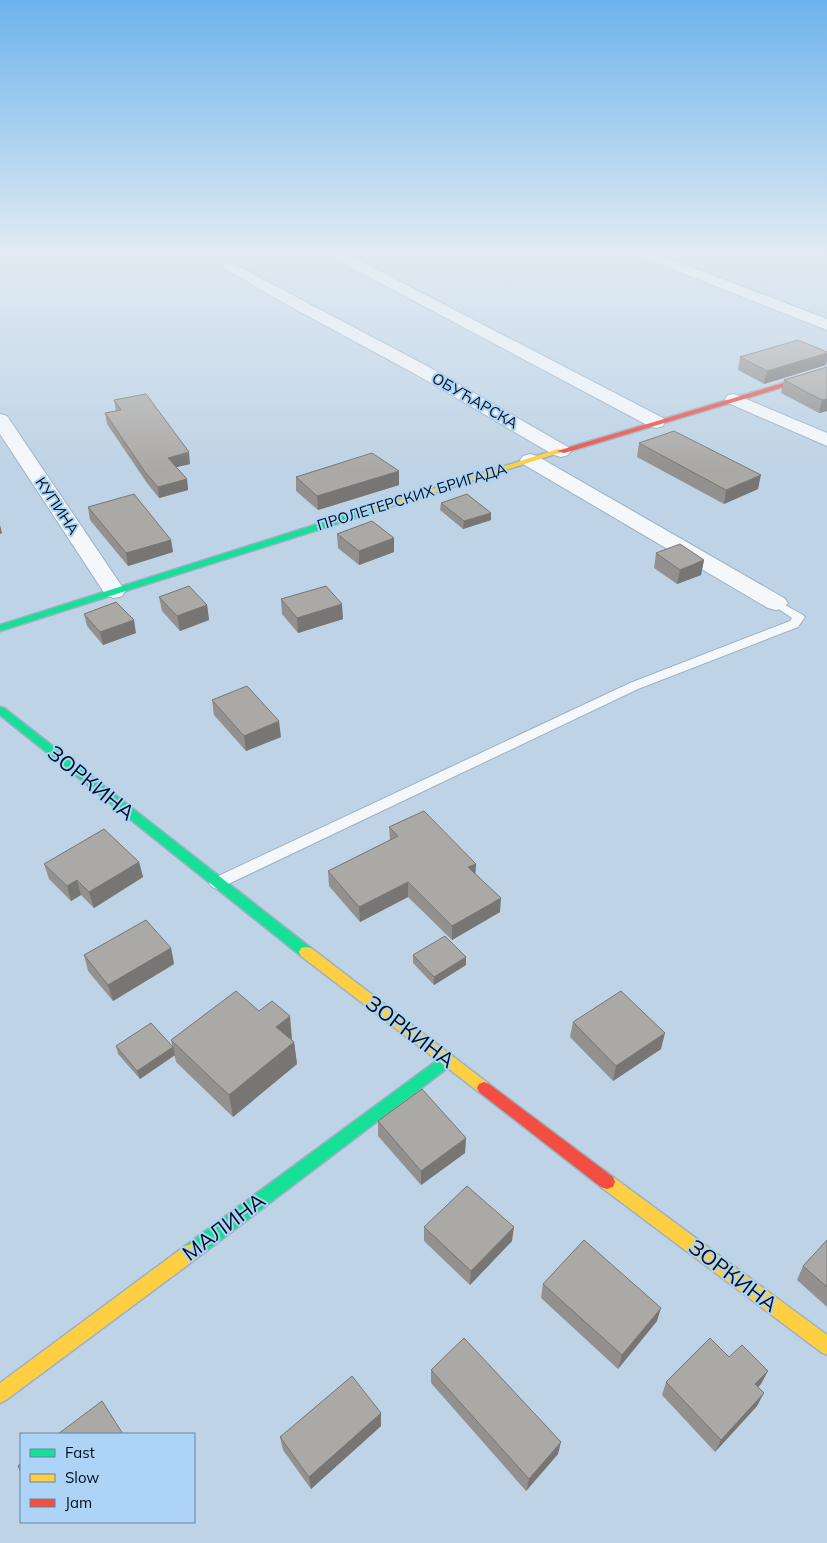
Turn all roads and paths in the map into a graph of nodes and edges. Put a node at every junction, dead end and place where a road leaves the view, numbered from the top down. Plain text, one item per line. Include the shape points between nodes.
1 (333, 324) edge
2 (470, 324) edge
3 (827, 372) edge
4 (734, 399) junction
5 (0, 420) edge
6 (656, 422) junction
7 (827, 440) edge
8 (561, 451) junction
9 (530, 460) junction
10 (114, 591) junction
11 (776, 603) joint
12 (0, 628) edge
13 (0, 710) edge
14 (217, 883) junction
15 (448, 1060) junction
16 (827, 1346) edge
17 (0, 1394) edge

1 - 8 street, ОБУЋАРСКА via 423,371
2 - 6 street
3 - 4 street, ПРОЛЕТЕРСКИХ БРИГАДА
4 - 6 street, ПРОЛЕТЕРСКИХ БРИГАДА
4 - 7 street
5 - 10 street, КУПИНА
6 - 8 street, ПРОЛЕТЕРСКИХ БРИГАДА
8 - 9 street, ПРОЛЕТЕРСКИХ БРИГАДА
9 - 10 street, ПРОЛЕТЕРСКИХ БРИГАДА
9 - 11 street
10 - 12 street, ПРОЛЕТЕРСКИХ БРИГАДА
11 - 14 lane via 799,618 794,624 634,686
13 - 14 street, ЗОРКИНА
14 - 15 street, ЗОРКИНА
15 - 16 street, ЗОРКИНА
15 - 17 street, МАЛИНА

